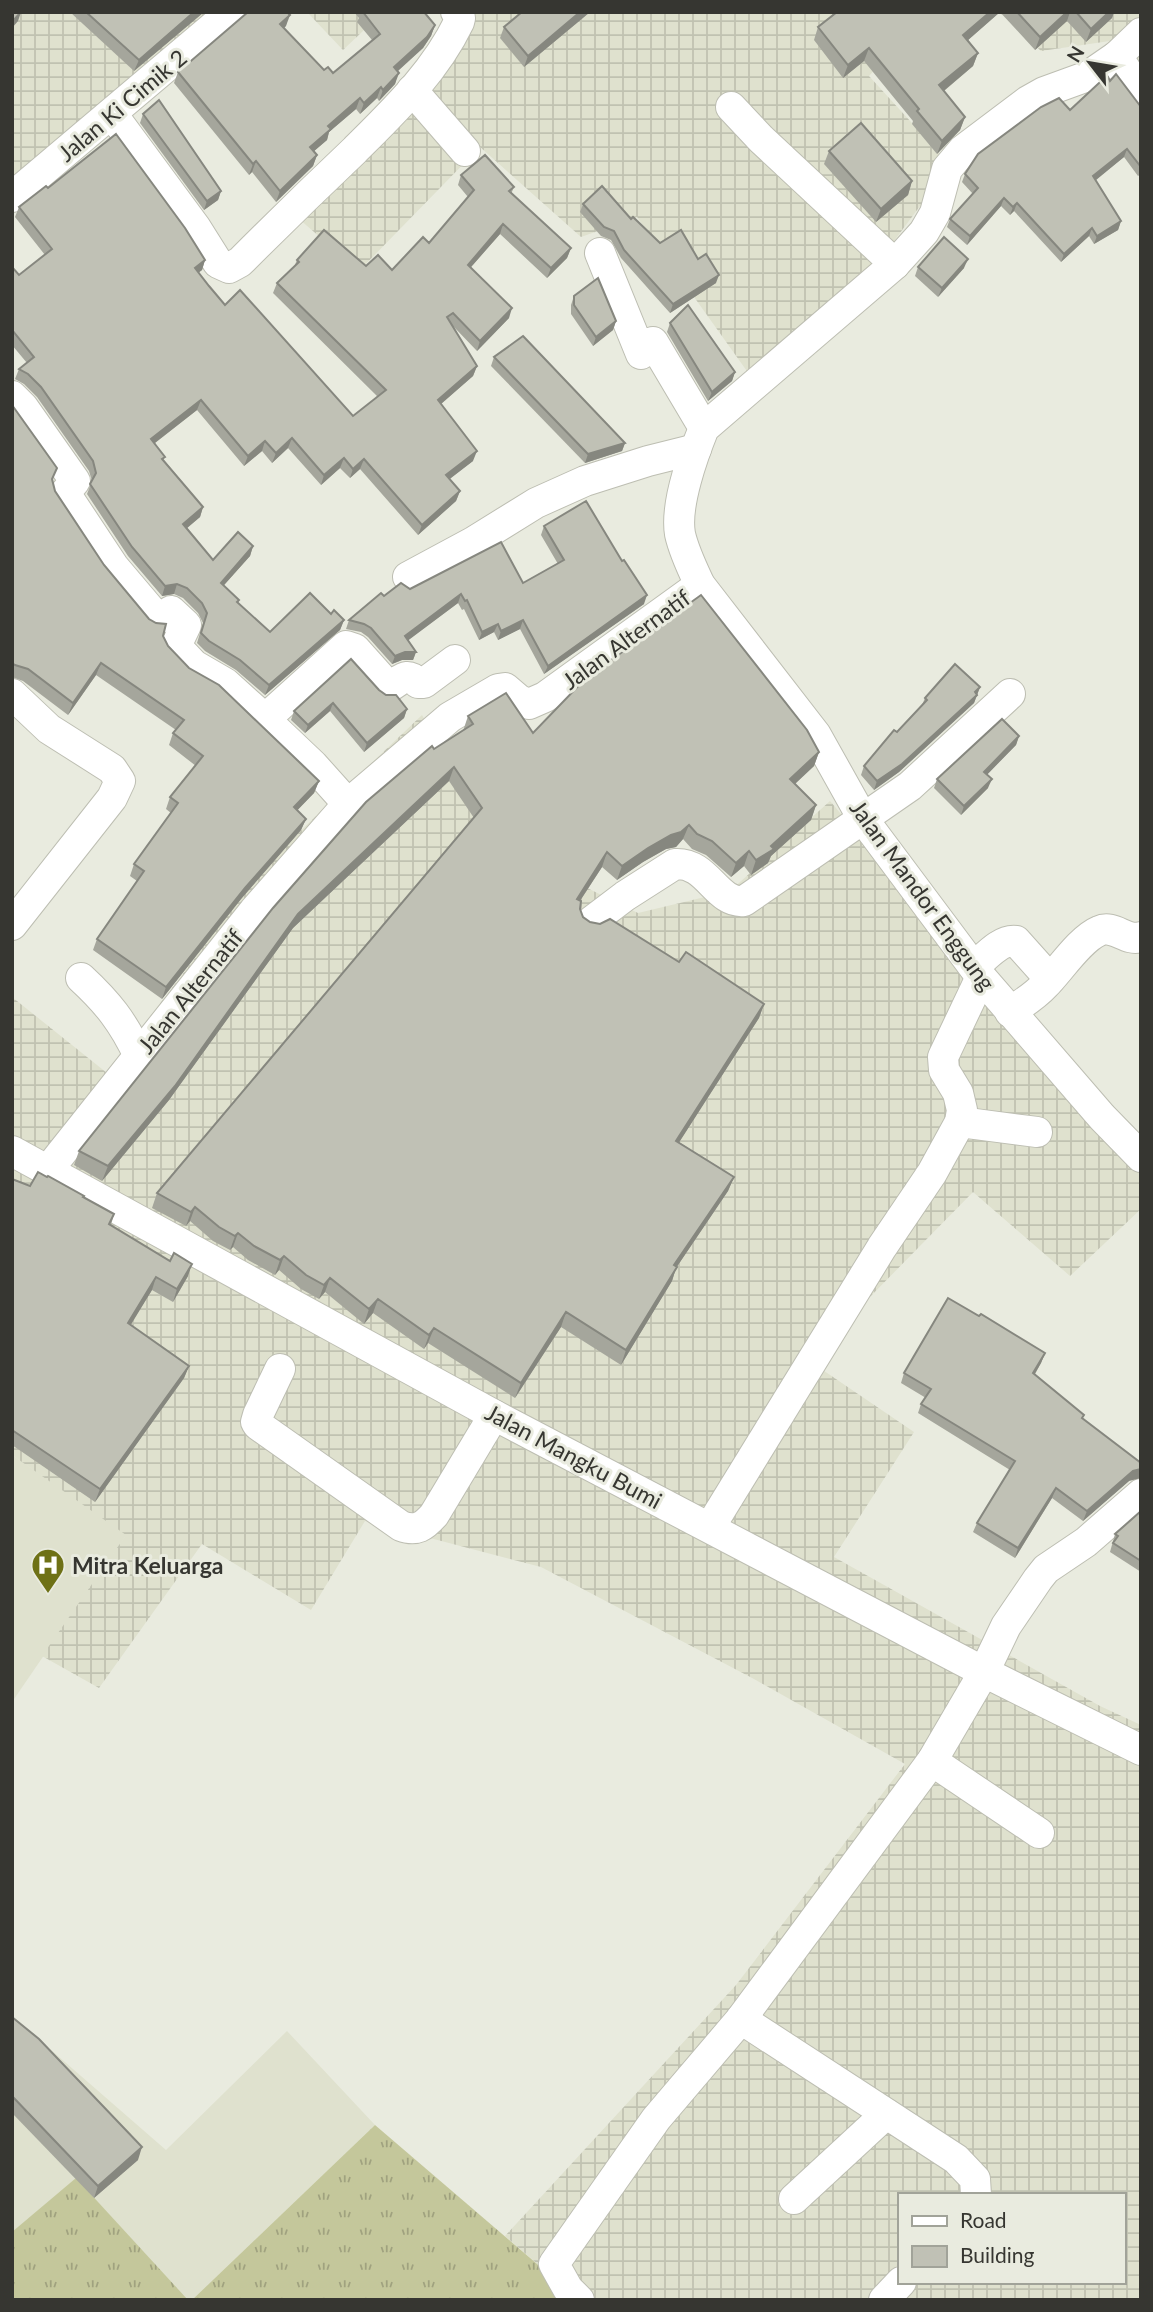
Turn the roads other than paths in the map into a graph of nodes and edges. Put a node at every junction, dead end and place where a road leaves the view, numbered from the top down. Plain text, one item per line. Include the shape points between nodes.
1 (231, 12) edge
2 (457, 14) edge
3 (1141, 33) edge
4 (1117, 56) junction
5 (412, 90) junction
6 (1141, 93) edge
7 (732, 107) dead end
8 (112, 114) junction
9 (465, 151) dead end
10 (12, 197) edge
11 (600, 253) dead end
12 (895, 264) junction
13 (16, 407) edge
14 (700, 438) junction
15 (408, 577) dead end
16 (700, 584) junction
17 (455, 660) dead end
18 (12, 694) edge
19 (1010, 694) dead end
20 (265, 719) junction
21 (348, 804) junction
22 (863, 819) junction
23 (592, 921) edge
24 (12, 925) edge
25 (1141, 937) edge
26 (977, 972) junction
27 (80, 978) dead end
28 (1050, 979) junction
29 (1010, 1012) junction
30 (139, 1056) junction
31 (960, 1122) junction
32 (1037, 1132) dead end
33 (12, 1152) edge
34 (1141, 1157) edge
35 (48, 1170) junction
36 (280, 1369) dead end
37 (494, 1415) junction
38 (1141, 1493) edge
39 (710, 1527) junction
40 (984, 1672) junction
41 (1141, 1750) edge
42 (932, 1761) junction
43 (1039, 1833) dead end
44 (741, 2019) junction
45 (886, 2114) junction
46 (976, 2193) edge
47 (794, 2199) dead end
48 (899, 2284) edge
49 (579, 2300) edge
50 (884, 2300) edge

1 - 8 street, Jalan Ki Cimik 2
2 - 5 street via 445,48
3 - 4 street
4 - 6 street
4 - 12 street via 1088,76 1028,101 963,150 947,169 924,232
5 - 8 street via 293,211 229,268 218,263
5 - 9 street
7 - 12 street
8 - 10 street, Jalan Ki Cimik 2
11 - 14 street via 641,354 653,342
12 - 14 street
13 - 20 street via 75,481 65,493 114,567 158,619 171,611 186,625 176,646
14 - 15 street via 536,503
14 - 16 street, Jalan Alternatif via 680,513 680,532
16 - 21 street, Jalan Alternatif via 545,697 529,704 505,688 498,689 450,717
16 - 22 street, Jalan Mandor Enggung via 816,736
17 - 20 street via 424,683 406,676 389,687 355,649 346,646
18 - 24 street via 49,729 112,769 120,781 112,798
19 - 22 street via 910,786
20 - 21 street
21 - 30 street, Jalan Alternatif via 254,911
22 - 23 street via 744,901 726,897 703,873 675,864
22 - 26 street, Jalan Mandor Enggung
25 - 28 street via 1099,931
26 - 28 street via 1009,940 1016,941
26 - 29 street, Jalan Mandor Enggung
26 - 31 street via 943,1058 944,1070 958,1093
27 - 30 street via 106,1001
28 - 29 street
29 - 34 street, Jalan Mandor Enggung
30 - 35 street, Jalan Alternatif
31 - 32 street
31 - 39 street
33 - 35 street, Jalan Mangku Bumi
35 - 37 street, Jalan Mangku Bumi
36 - 37 street via 258,1415 258,1425 409,1529 424,1525 434,1515
37 - 39 street, Jalan Mangku Bumi
38 - 40 street via 1086,1542 1046,1569 1006,1626
39 - 40 street, Jalan Mangku Bumi
40 - 41 street, Jalan Mangku Bumi
40 - 42 street
42 - 43 street
42 - 44 street
44 - 45 street
44 - 49 street via 656,2119 554,2264
45 - 46 street via 956,2159 975,2179
45 - 47 street
48 - 50 street

